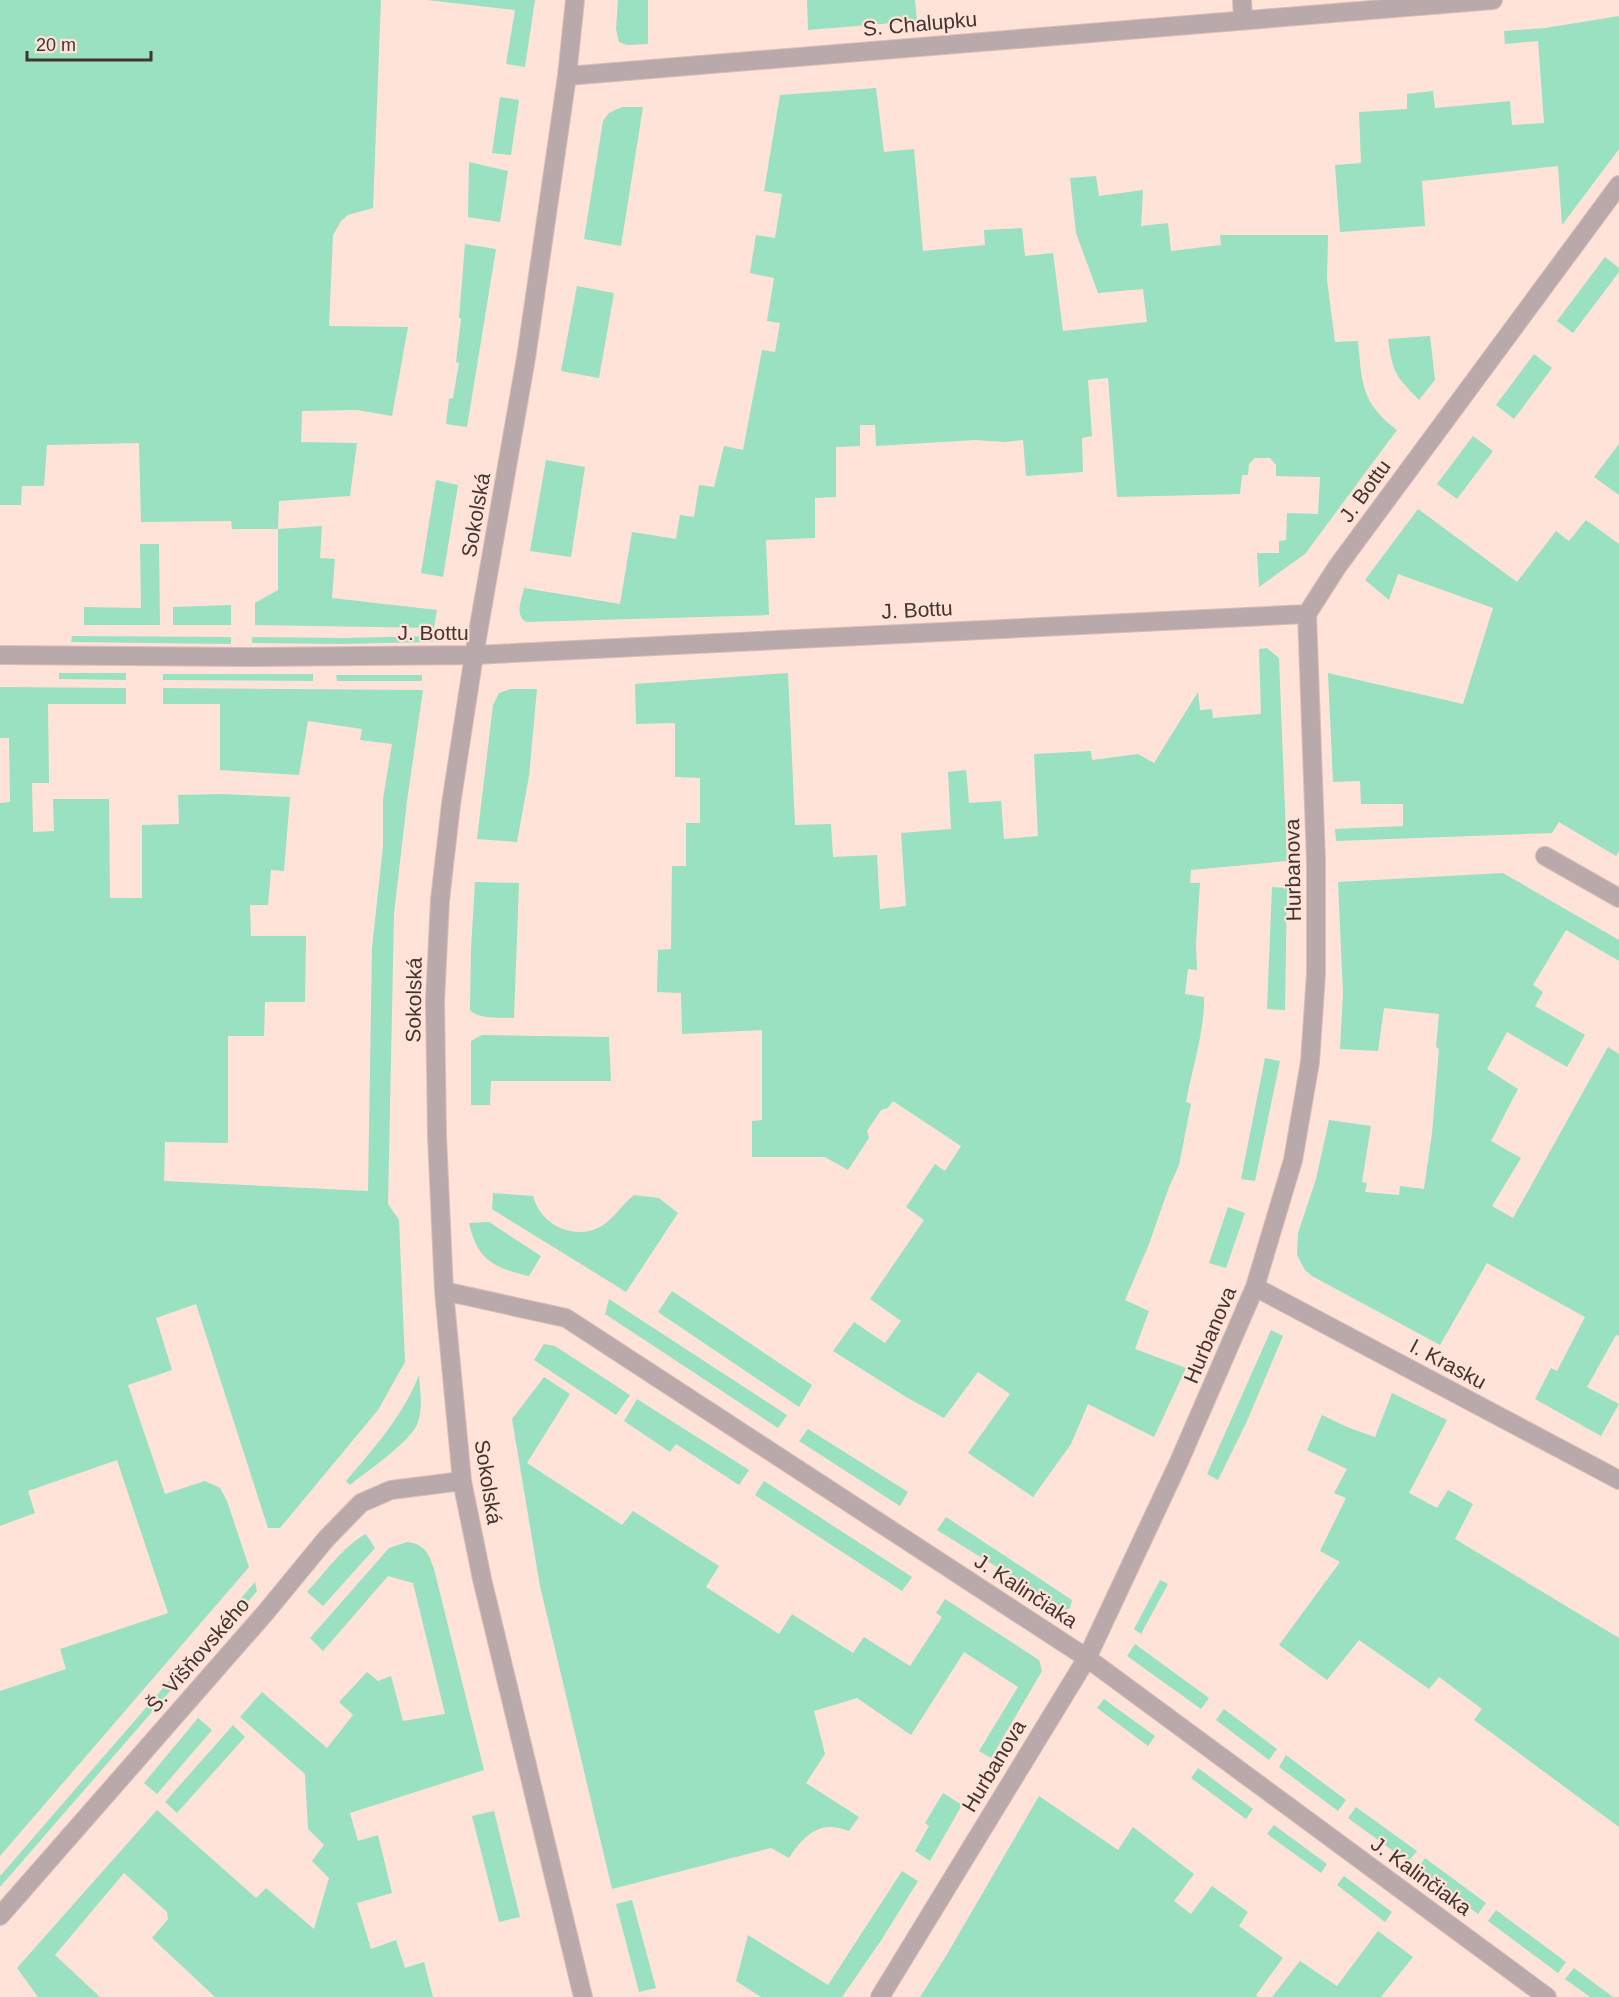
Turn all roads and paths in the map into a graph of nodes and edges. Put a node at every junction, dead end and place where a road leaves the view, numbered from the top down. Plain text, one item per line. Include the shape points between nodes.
1 (575, 0) edge
2 (1242, 0) edge
3 (1493, 0) edge
4 (1244, 20) junction
5 (567, 76) junction
6 (1619, 185) edge
7 (1306, 614) junction
8 (0, 655) edge
9 (474, 655) junction
10 (1545, 856) dead end
11 (1619, 898) edge
12 (1255, 1287) junction
13 (444, 1291) junction
14 (1619, 1480) edge
15 (462, 1481) junction
16 (1087, 1658) junction
17 (0, 1916) edge
18 (583, 1997) edge
19 (880, 1997) edge
20 (1547, 1997) edge

1 - 5 street, Sokolská
2 - 4 street
3 - 4 street, S. Chalupku
4 - 5 street, S. Chalupku
5 - 9 street, Sokolská via 526,358
6 - 7 street, J. Bottu
7 - 9 street, J. Bottu
7 - 12 street, Hurbanova via 1316,861 1316,974 1310,1062 1293,1160
8 - 9 street, J. Bottu
9 - 13 street, Sokolská via 440,900 435,1001
10 - 11 street
12 - 14 street, I. Krasku
12 - 16 street, Hurbanova
13 - 15 street, Sokolská
13 - 16 street, J. Kalinčiaka via 566,1318
15 - 17 street, Š. Višňovského via 391,1490 361,1503
15 - 18 street, Sokolská
16 - 19 street, Hurbanova
16 - 20 street, J. Kalinčiaka

